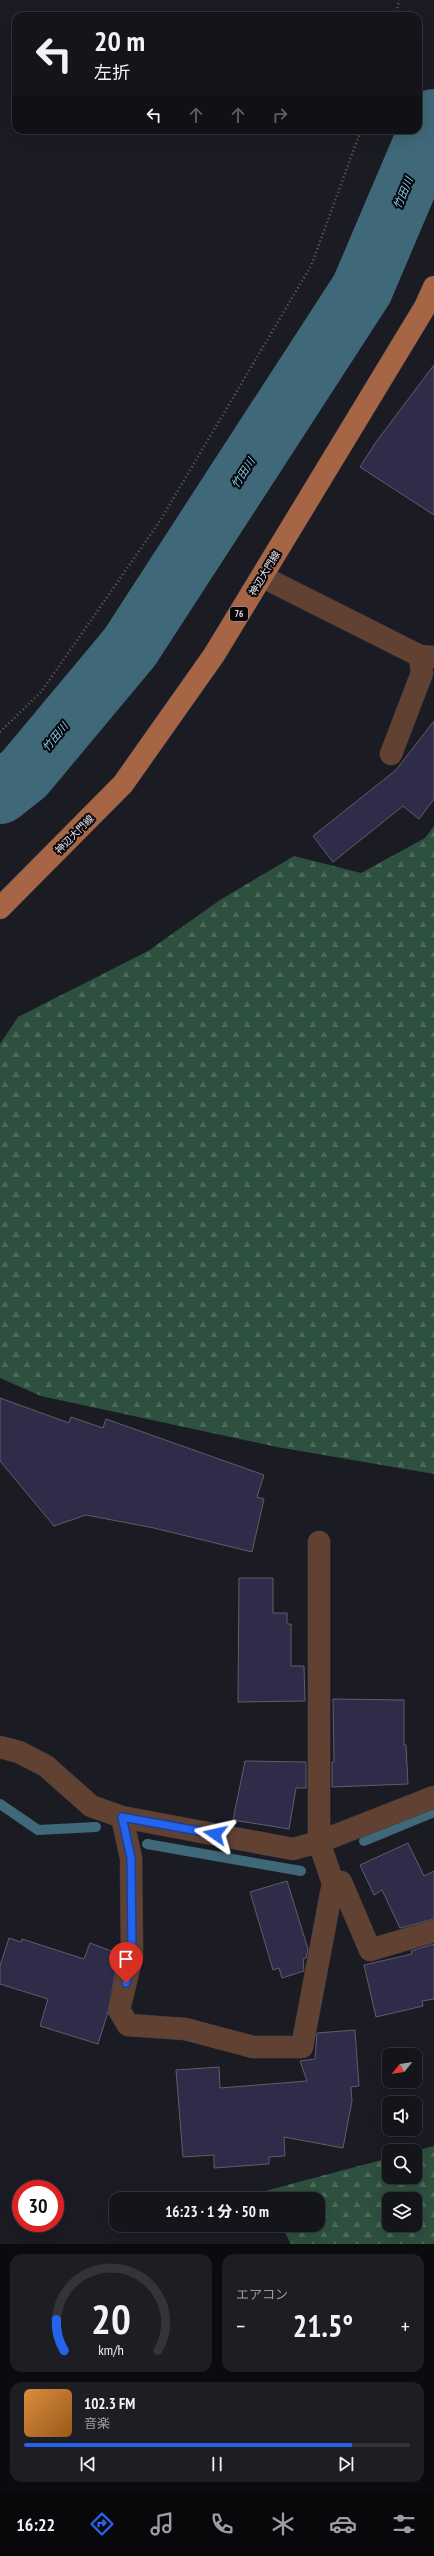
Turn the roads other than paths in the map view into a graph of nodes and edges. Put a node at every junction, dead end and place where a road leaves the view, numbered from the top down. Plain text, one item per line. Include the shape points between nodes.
1 (434, 287) edge
2 (263, 576) junction
3 (427, 657) edge
4 (391, 754) dead end
5 (0, 908) edge
6 (319, 1542) dead end
7 (0, 1747) edge
8 (434, 1797) edge
9 (122, 1817) junction
10 (320, 1842) junction
11 (333, 1883) junction
12 (434, 1931) edge

1 - 2 main road, 神辺大門線 / 76 via 425,307
2 - 3 street
2 - 5 main road, 神辺大門線 / 76 via 214,655 123,784
3 - 4 street
6 - 10 street
7 - 9 street via 19,1752 46,1766 91,1806
8 - 10 street
9 - 10 street via 293,1849
9 - 11 street via 131,1858 132,1956 119,2010 128,2025 185,2029 253,2047 302,2047
10 - 11 street
11 - 12 street via 341,1882 370,1950

